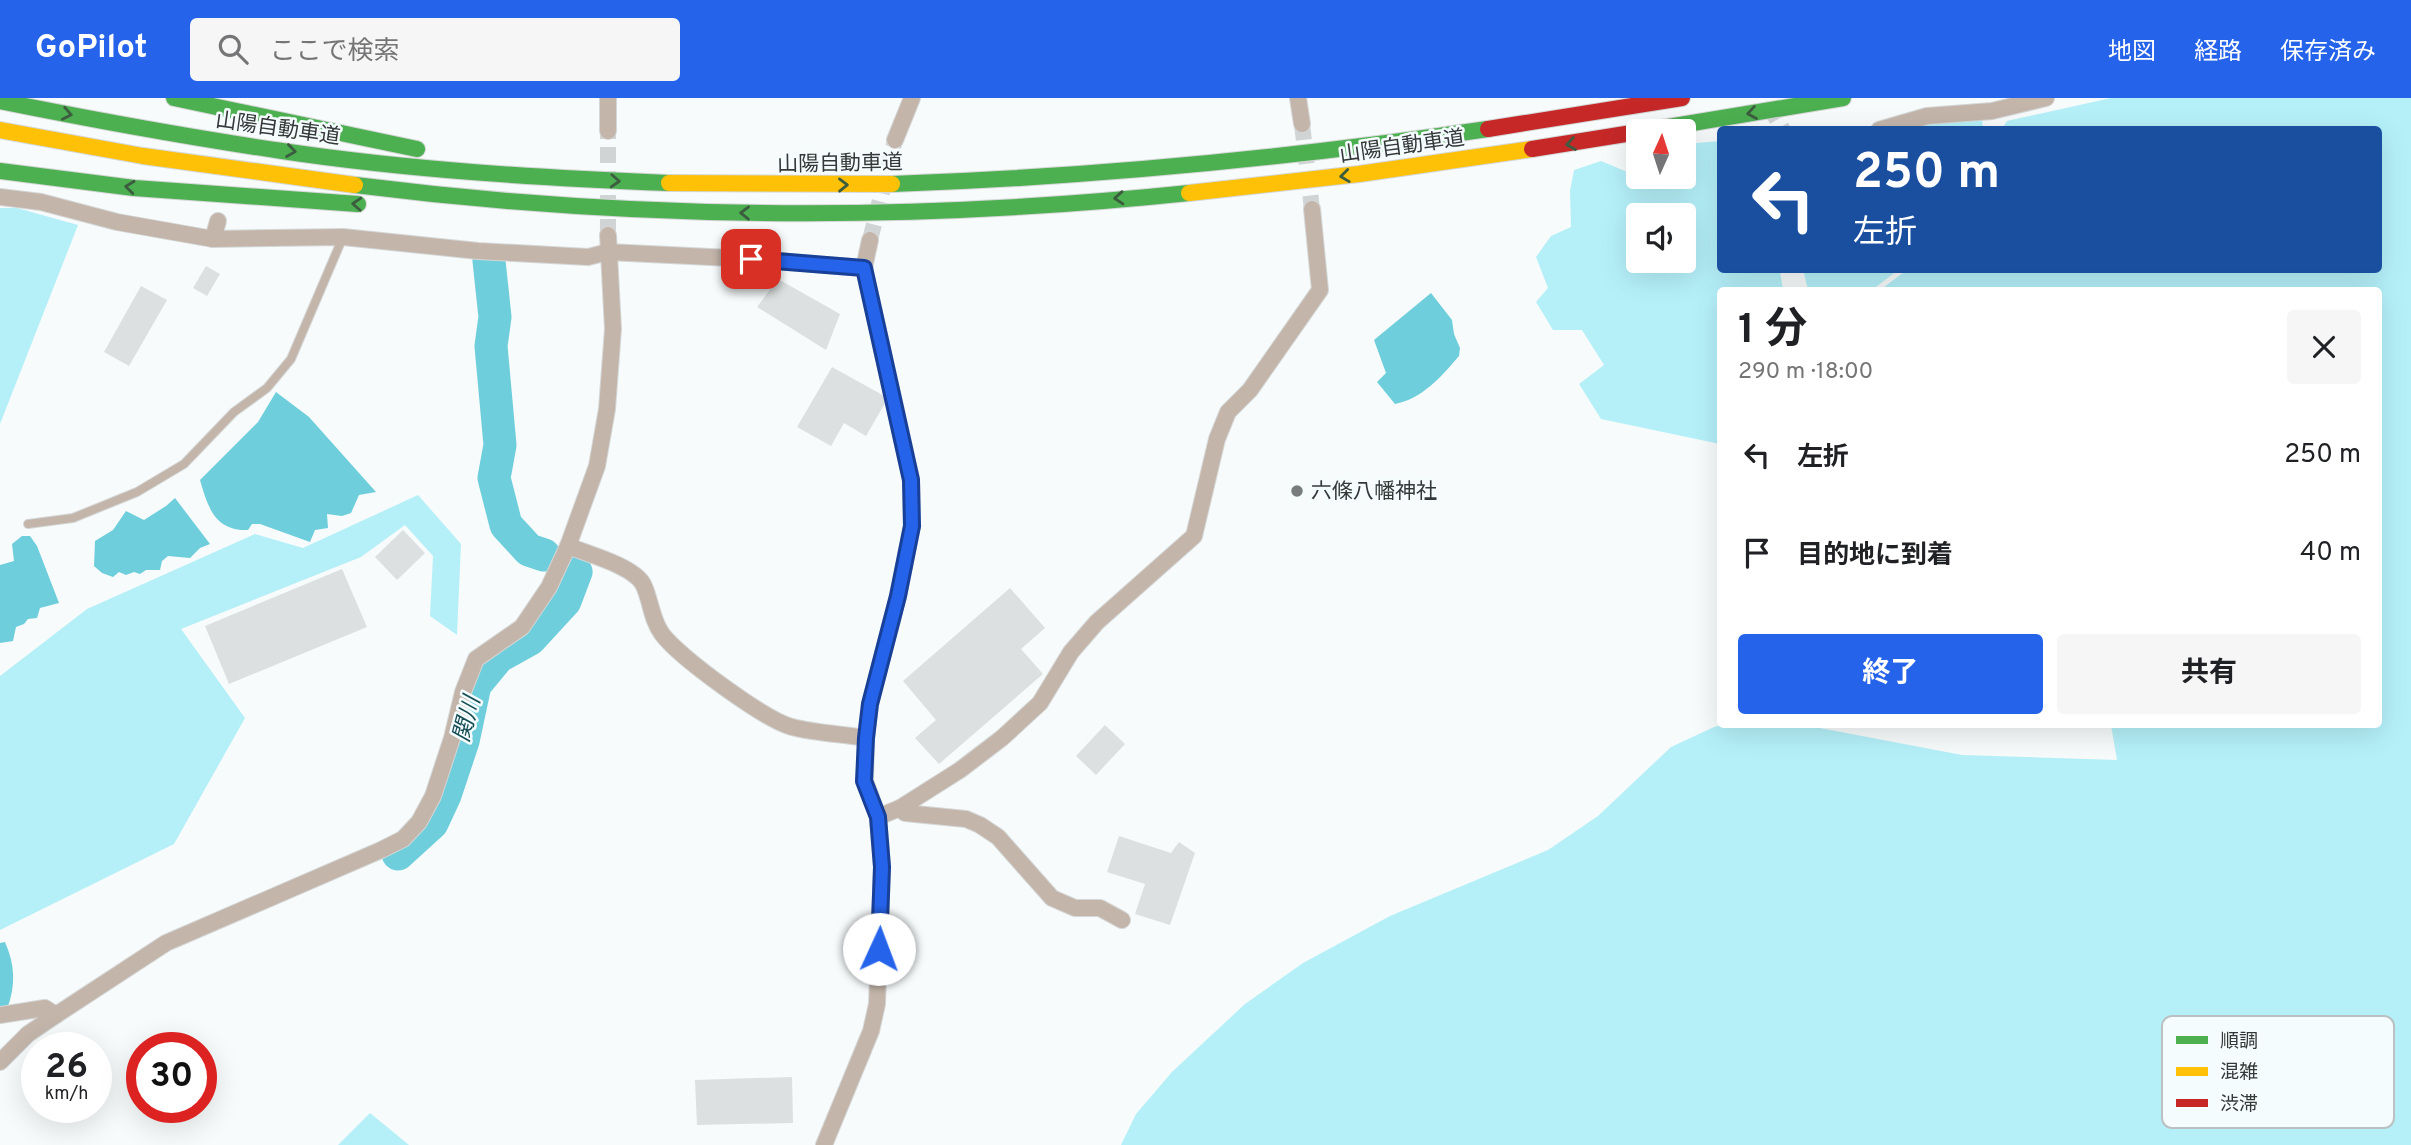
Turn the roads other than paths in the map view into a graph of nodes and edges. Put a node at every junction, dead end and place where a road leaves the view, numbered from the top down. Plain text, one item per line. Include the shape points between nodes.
1 (174, 98) edge
2 (608, 98) edge
3 (912, 98) edge
4 (1298, 98) edge
5 (1682, 98) edge
6 (1843, 98) edge
7 (2046, 98) edge
8 (0, 101) edge
9 (2011, 103) edge
10 (1696, 122) edge
11 (1302, 124) tunnel mouth
12 (1893, 126) edge
13 (0, 130) edge
14 (608, 131) tunnel mouth
15 (1626, 134) edge
16 (895, 140) tunnel mouth
17 (0, 171) edge
18 (570, 178) junction
19 (0, 197) edge
20 (371, 205) dead end
21 (411, 207) dead end
22 (1312, 209) tunnel mouth
23 (670, 211) junction
24 (218, 221) dead end
25 (608, 235) tunnel mouth
26 (343, 237) junction
27 (213, 239) junction
28 (870, 240) tunnel mouth
29 (608, 252) junction
30 (864, 268) junction
31 (28, 524) dead end
32 (568, 546) junction
33 (866, 738) junction
34 (900, 808) junction
35 (878, 817) junction
36 (1122, 920) dead end
37 (56, 1014) junction
38 (0, 1015) edge
39 (0, 1062) edge
40 (824, 1145) edge

1 - 18 highway
2 - 14 street
3 - 16 street
4 - 11 street
18 -> 5 highway, 山陽自動車道 via 774,186 1151,170 1345,149
6 -> 10 highway
7 - 9 street
8 -> 18 highway, 山陽自動車道 via 331,157
9 - 12 street
13 - 23 highway, 山陽自動車道 via 328,182 449,196
15 -> 23 highway, 山陽自動車道 via 1346,176 1155,196 887,213
20 -> 17 highway via 199,195
19 - 27 street
21 - 23 highway
22 - 34 street via 1320,290 1250,390 1228,412 1194,536 1097,622 1071,652 1040,703 960,770
24 - 27 street
25 - 29 street
26 - 27 street
26 - 29 street via 575,257
26 - 31 lane via 291,359 267,388 234,412 184,464 136,492 73,518
28 - 30 street
29 - 30 street
29 - 32 street via 613,328 607,410 597,466
30 - 33 street via 911,480 912,526
32 - 33 street via 635,573 661,633 756,710 790,726
32 - 37 street via 549,587 522,627 477,659 433,796 403,839 166,943
33 - 35 street via 864,781
34 - 35 street
34 - 36 street via 905,813 966,819 980,825 998,837 1052,898 1076,908 1100,908
35 - 40 street via 882,867 877,1004 871,1031
37 - 38 street via 45,1009
37 - 39 street

